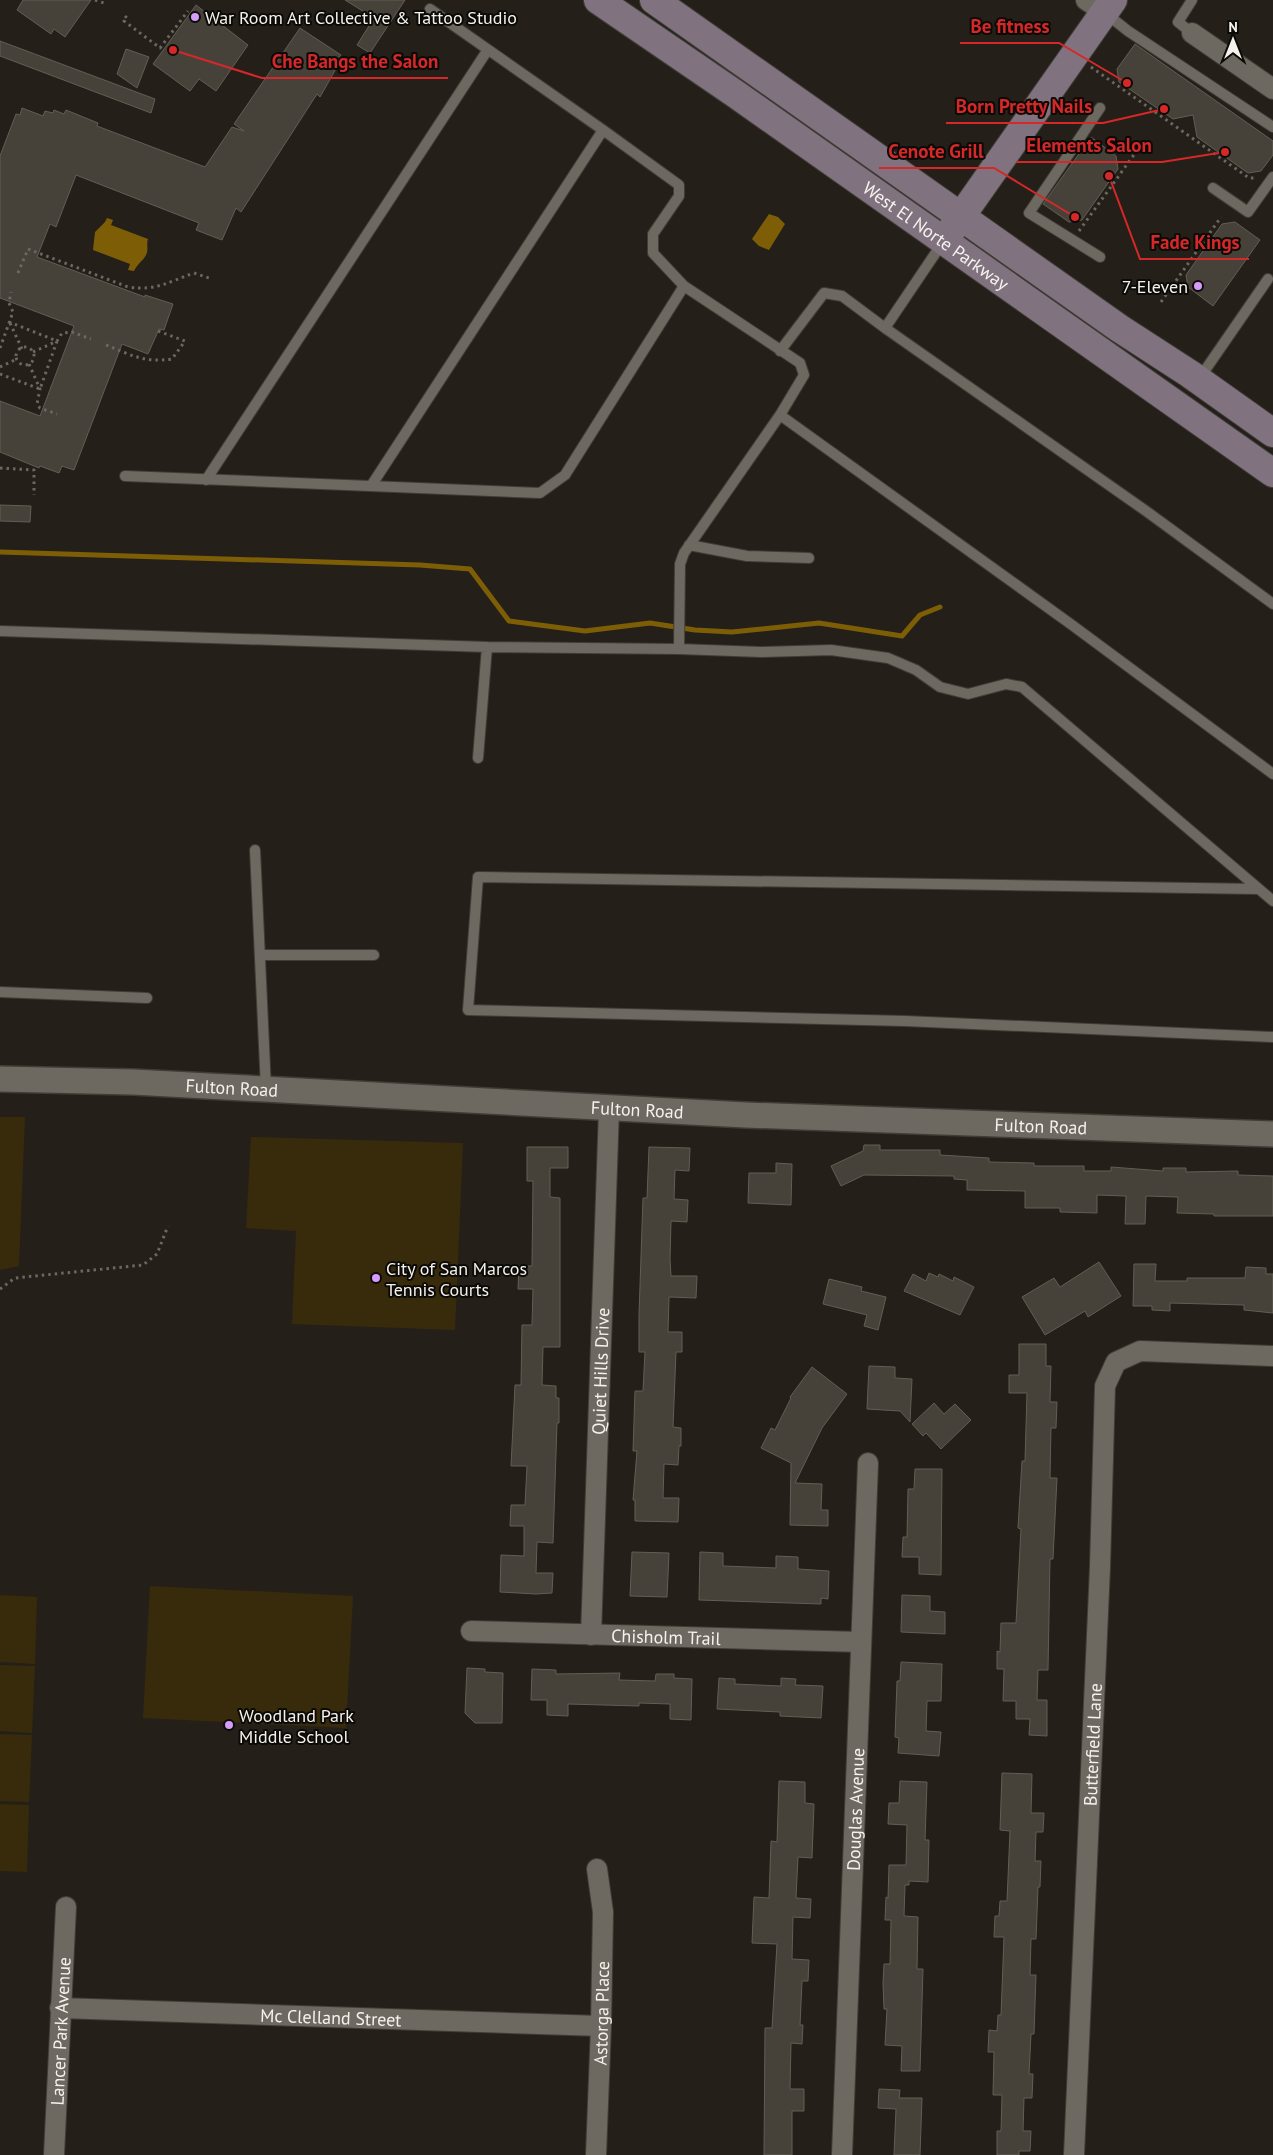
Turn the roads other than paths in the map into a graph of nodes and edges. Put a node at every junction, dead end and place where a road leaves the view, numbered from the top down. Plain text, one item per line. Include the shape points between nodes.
1 (598, 0) edge
2 (654, 0) edge
3 (1192, 0) edge
4 (1101, 4) edge
5 (430, 9) dead end
6 (1192, 33) joint
7 (487, 51) junction
8 (1273, 89) edge
9 (1100, 108) dead end
10 (1273, 127) edge
11 (603, 130) junction
12 (1273, 177) edge
13 (1213, 188) dead end
14 (961, 216) junction
15 (944, 242) junction
16 (1100, 257) dead end
17 (1268, 280) dead end
18 (684, 286) junction
19 (885, 328) junction
20 (780, 351) junction
21 (1198, 380) junction
22 (780, 415) junction
23 (1273, 433) edge
24 (1273, 473) edge
25 (125, 476) dead end
26 (206, 480) junction
27 (371, 486) junction
28 (690, 545) junction
29 (809, 558) dead end
30 (1273, 604) edge
31 (0, 631) edge
32 (487, 647) junction
33 (679, 649) junction
34 (478, 758) dead end
35 (1273, 774) edge
36 (255, 850) dead end
37 (1258, 889) junction
38 (1273, 901) edge
39 (260, 955) junction
40 (374, 955) dead end
41 (0, 992) edge
42 (147, 998) dead end
43 (1273, 1037) edge
44 (0, 1079) edge
45 (266, 1090) junction
46 (609, 1109) junction
47 (1273, 1134) edge
48 (1273, 1356) edge
49 (868, 1463) dead end
50 (471, 1631) dead end
51 (591, 1634) junction
52 (861, 1642) junction
53 (597, 1869) dead end
54 (66, 1907) dead end
55 (60, 2008) junction
56 (601, 2026) junction
57 (54, 2155) edge
58 (596, 2155) edge
59 (842, 2155) edge
60 (1074, 2155) edge

1 - 15 main road, West El Norte Parkway
2 - 14 main road, West El Norte Parkway
3 - 6 lane via 1178,22
4 - 10 lane via 1128,31
4 - 14 main road via 1075,55
5 - 7 lane
6 - 8 street
7 - 11 lane
7 - 26 lane
9 - 16 lane via 1029,213
11 - 18 lane via 679,186 679,196 653,234 653,253
11 - 27 lane
12 - 13 lane via 1248,212
14 - 15 main road
14 - 21 main road, West El Norte Parkway
15 - 19 lane
15 - 24 main road, West El Norte Parkway
17 - 21 lane
18 - 20 lane
18 - 27 lane via 565,475 540,493
19 - 20 lane via 842,296 824,293
19 - 30 lane
20 - 22 lane via 800,364 804,375
21 - 23 main road, West El Norte Parkway
22 - 28 lane
22 - 35 lane
25 - 26 lane
26 - 27 lane
28 - 29 lane via 747,556
28 - 33 lane via 680,564
31 - 32 lane
32 - 33 lane
32 - 34 lane
33 - 37 lane via 831,650 888,658 916,670 940,687 968,694 1006,684 1022,687
36 - 39 lane
37 - 38 lane
37 - 43 lane via 478,878 468,1010 905,1021
39 - 40 lane
39 - 45 lane
41 - 42 lane
44 - 45 street, Fulton Road
45 - 46 street, Fulton Road
46 - 47 street, Fulton Road
46 - 51 street, Quiet Hills Drive
48 - 60 street, Butterfield Lane via 1140,1351 1116,1362 1106,1386
49 - 52 street, Douglas Avenue
50 - 51 street, Chisholm Trail
51 - 52 street, Chisholm Trail
52 - 59 street, Douglas Avenue
53 - 56 street, Astorga Place via 603,1912
54 - 55 street, Lancer Park Avenue
55 - 56 street, Mc Clelland Street
55 - 57 street, Lancer Park Avenue
56 - 58 street, Astorga Place

